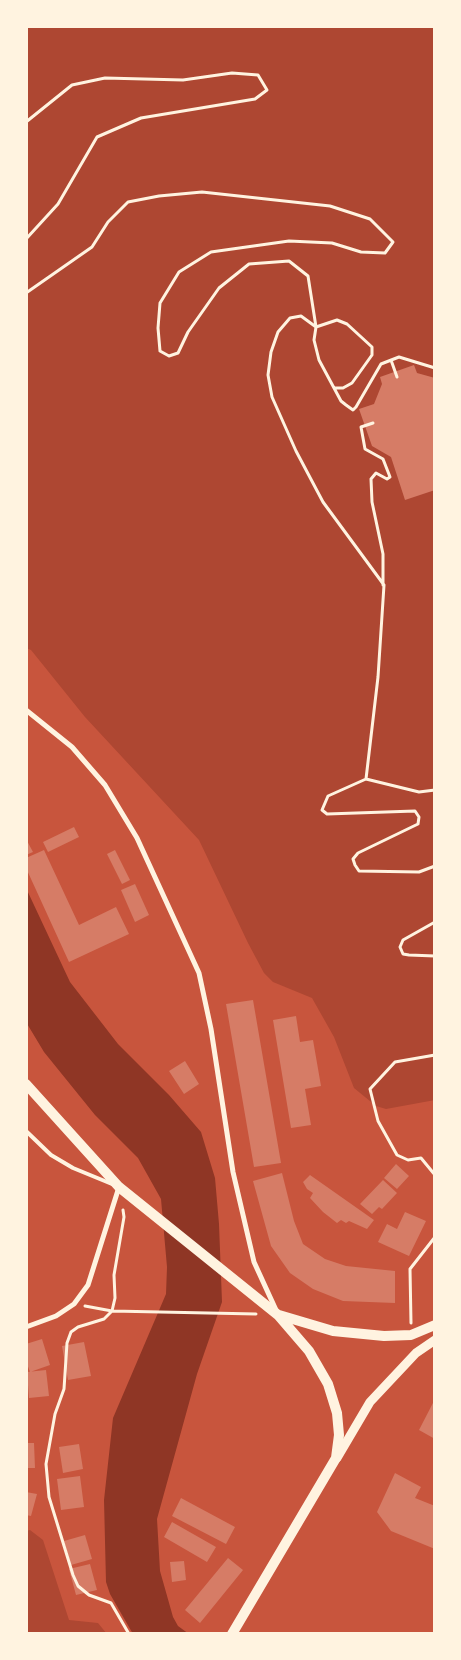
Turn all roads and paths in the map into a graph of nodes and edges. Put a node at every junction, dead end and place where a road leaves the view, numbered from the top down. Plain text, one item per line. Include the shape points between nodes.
1 (26, 122) edge
2 (26, 239) edge
3 (26, 293) edge
4 (316, 327) junction
5 (391, 360) junction
6 (435, 368) edge
7 (397, 377) dead end
8 (334, 388) junction
9 (373, 423) dead end
10 (384, 585) junction
11 (26, 710) edge
12 (366, 779) junction
13 (435, 790) edge
14 (435, 866) edge
15 (435, 922) edge
16 (435, 956) edge
17 (435, 1055) edge
18 (26, 1084) edge
19 (26, 1131) edge
20 (435, 1175) edge
21 (119, 1187) junction
22 (435, 1237) edge
23 (74, 1304) junction
24 (112, 1311) junction
25 (278, 1315) junction
26 (435, 1325) edge
27 (26, 1327) edge
28 (411, 1334) junction
29 (435, 1340) edge
30 (336, 1458) junction
31 (129, 1634) edge
32 (232, 1634) edge

1 - 2 path via 72,85 105,78 183,80 232,73 258,75 267,90 254,99 141,118 97,137 58,204
3 - 4 path via 92,246 108,222 128,202 202,192 330,206 370,219 393,242 385,253 360,252 332,242 289,241 211,252 179,272 160,303 158,328 160,351 169,356 178,353 188,332 226,282 249,264 289,261 308,276
4 - 8 path via 314,340 319,360
4 - 8 path via 337,320 347,324 372,347 372,355 352,383
4 - 10 path via 301,316 290,318 278,332 268,375 272,397 323,502
5 - 6 path via 399,357
5 - 7 path
5 - 8 path via 376,370 353,410 341,401
9 - 10 path via 361,427 365,449 383,459 390,477 387,479 376,473 371,479 372,502 383,554
10 - 12 path via 378,677
11 - 25 street via 72,747 105,785 137,838 199,973 233,1172 254,1262
12 - 13 path via 419,792
12 - 14 path via 328,796 323,812 414,811 419,821 415,826 358,853 353,858 359,870 419,872
15 - 16 path via 403,940 400,947 403,954
17 - 20 path via 395,1062 370,1089 378,1121 397,1155 408,1160 421,1158
18 - 21 main road
19 - 21 lane via 51,1155
21 - 23 street via 88,1285
21 - 24 path via 124,1218 114,1275
21 - 25 main road
22 - 28 path via 410,1269
23 - 24 path
23 - 27 street via 56,1316
24 - 25 path
24 - 31 path via 104,1319 71,1332 67,1343 64,1389 55,1414 46,1464 49,1497 78,1586 89,1595 111,1603
25 - 28 main road via 333,1331 384,1336
25 - 30 main road via 309,1351 328,1384 337,1413
26 - 28 main road
29 - 30 street via 416,1353 370,1402
30 - 32 main road

